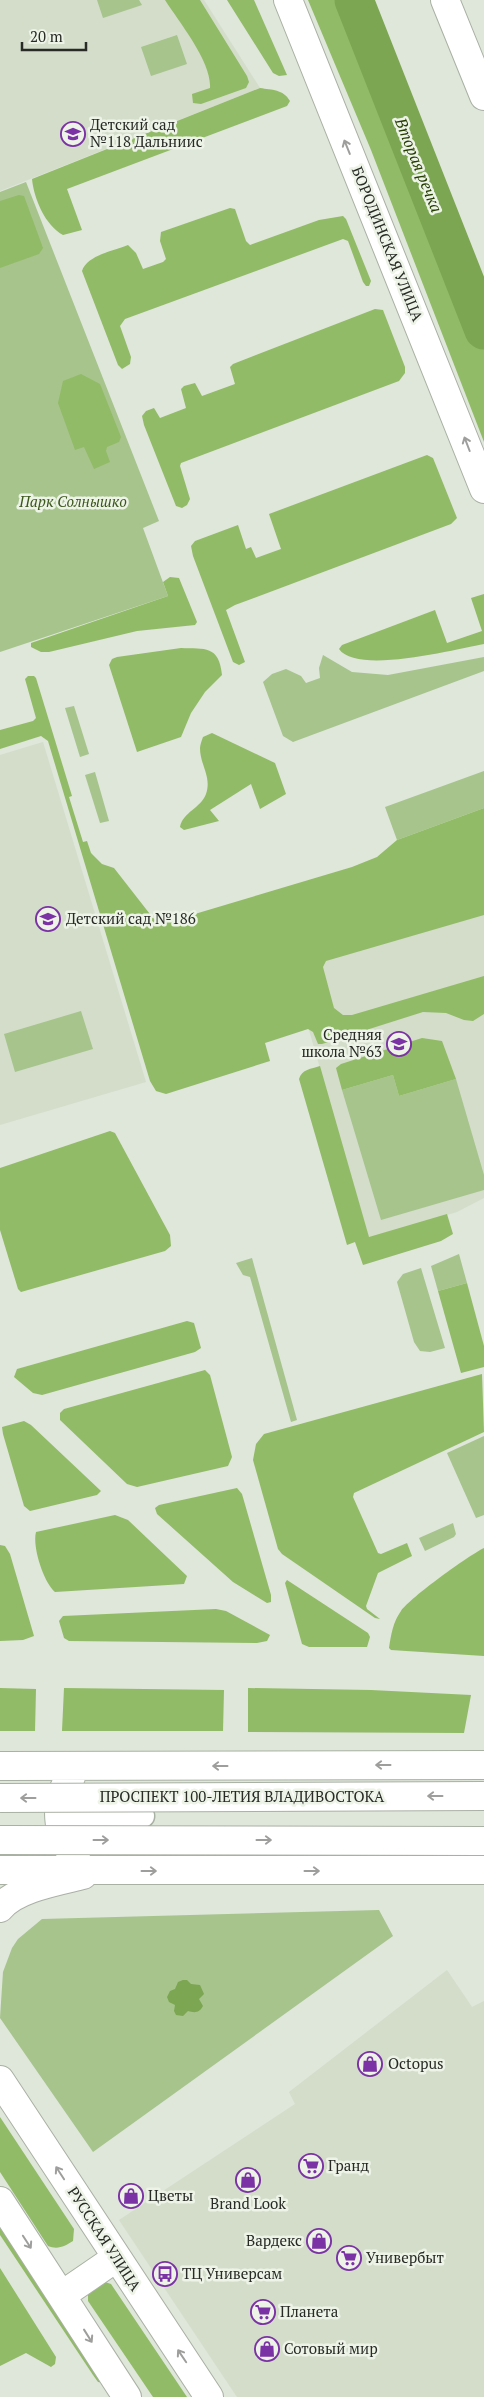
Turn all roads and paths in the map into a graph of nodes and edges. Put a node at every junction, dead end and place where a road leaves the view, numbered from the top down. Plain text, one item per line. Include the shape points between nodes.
1 (288, 0) edge
2 (445, 0) edge
3 (484, 96) edge
4 (484, 489) edge
5 (484, 1765) edge
6 (0, 1766) edge
7 (80, 1766) junction
8 (484, 1796) edge
9 (0, 1798) edge
10 (144, 1816) dead end
11 (59, 1818) junction
12 (0, 1840) edge
13 (484, 1841) edge
14 (0, 1870) edge
15 (484, 1870) edge
16 (95, 1871) junction
17 (0, 1908) edge
18 (0, 2080) edge
19 (0, 2201) edge
20 (116, 2258) junction
21 (62, 2295) junction
22 (123, 2396) edge
23 (209, 2397) edge

4 -> 1 main road, БОРОДИНСКАЯ УЛИЦА
2 - 3 main road
5 -> 7 main road
6 - 7 main road
7 - 11 main road via 62,1788
8 -> 9 main road, ПРОСПЕКТ 100-ЛЕТИЯ ВЛАДИВОСТОКА, bridge
10 - 11 street
11 - 16 main road via 66,1848
12 -> 13 main road, bridge
14 - 16 main road
16 -> 15 main road
16 - 17 main road via 40,1886 5,1901
20 -> 18 main road, РУССКАЯ УЛИЦА
19 -> 21 main road
20 - 21 main road
23 -> 20 main road, РУССКАЯ УЛИЦА
21 -> 22 main road

